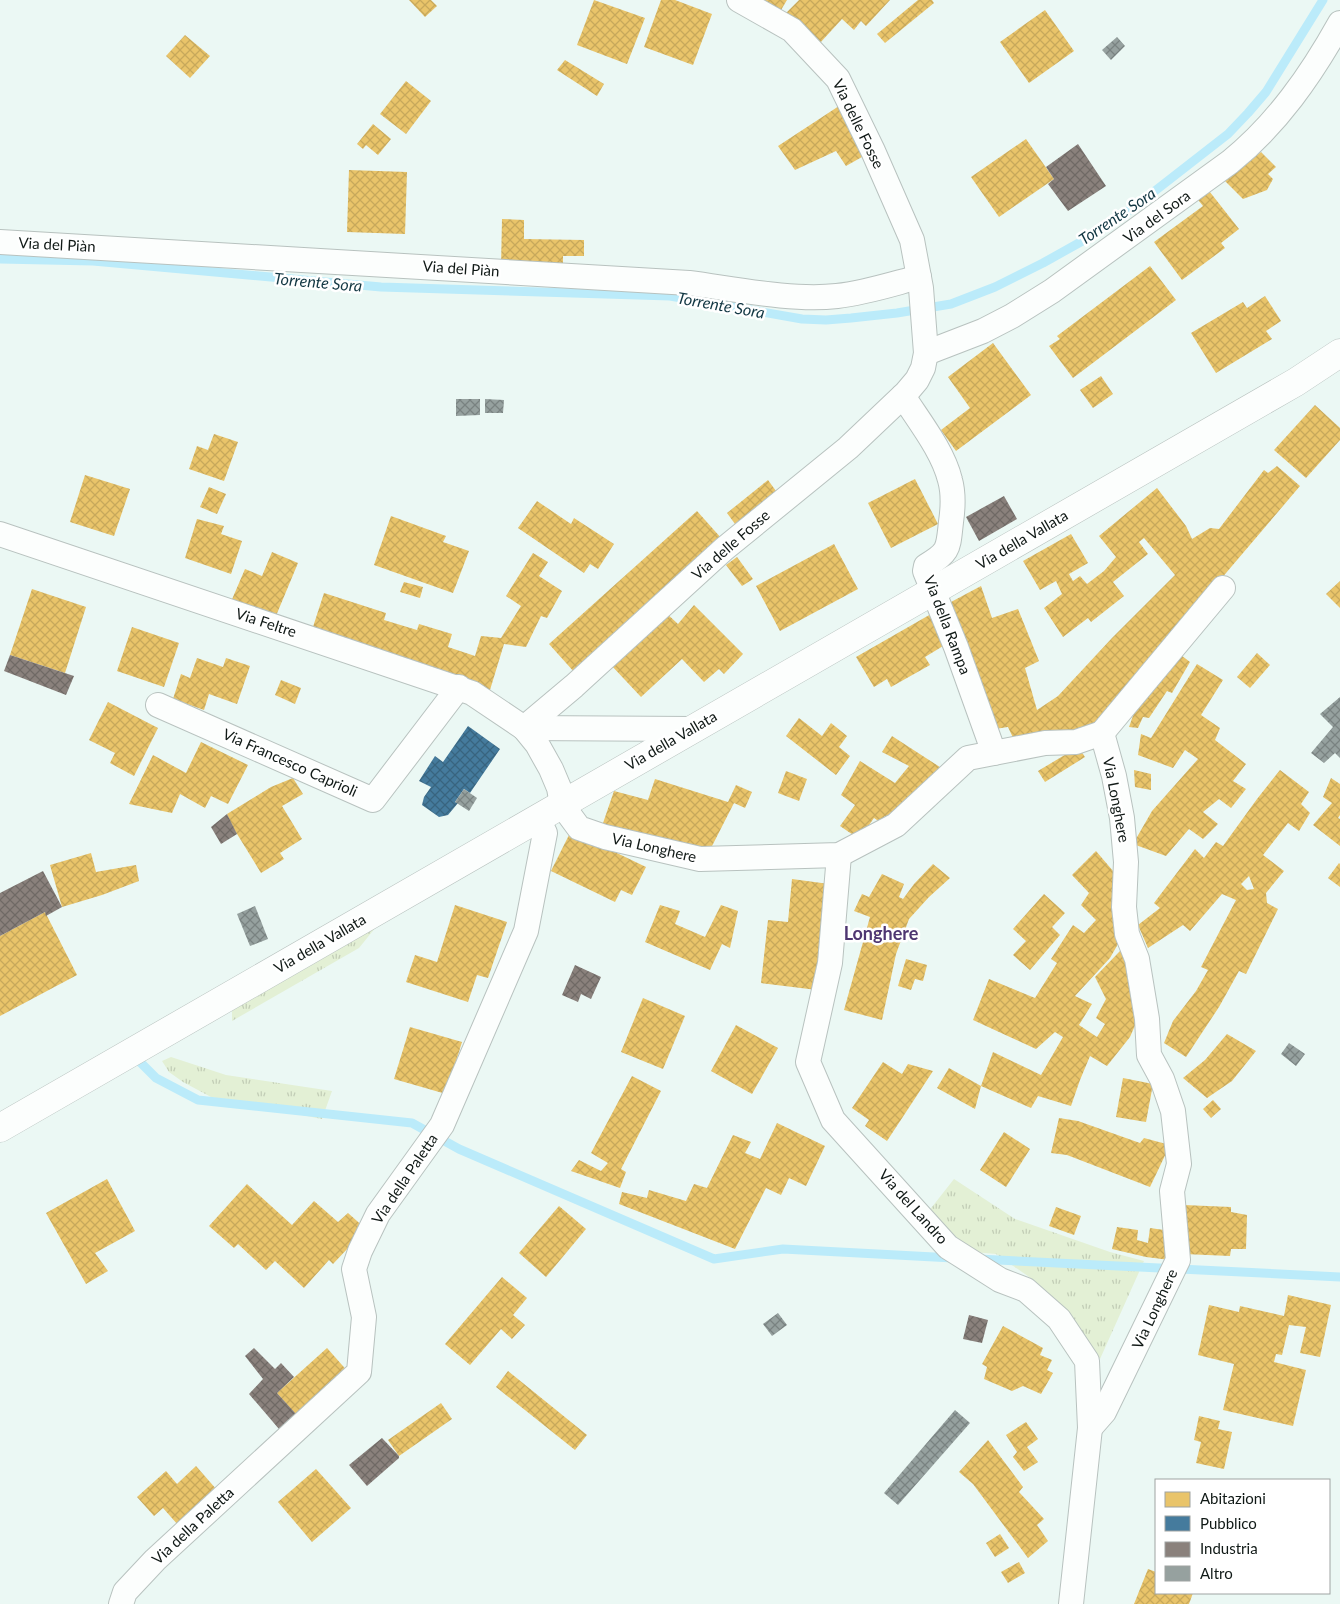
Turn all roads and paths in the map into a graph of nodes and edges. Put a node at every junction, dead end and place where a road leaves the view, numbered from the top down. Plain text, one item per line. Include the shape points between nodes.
1 (739, 0) edge
2 (1340, 23) edge
3 (0, 242) edge
4 (920, 283) junction
5 (926, 353) junction
6 (1340, 353) edge
7 (904, 396) junction
8 (0, 534) edge
9 (1223, 588) dead end
10 (934, 591) junction
11 (459, 687) junction
12 (158, 705) dead end
13 (524, 728) junction
14 (692, 729) junction
15 (1102, 733) junction
16 (994, 753) junction
17 (562, 805) junction
18 (538, 819) junction
19 (839, 855) junction
20 (0, 1128) edge
21 (1090, 1428) junction
22 (121, 1604) edge
23 (1071, 1604) edge

1 - 4 street, Via delle Fosse via 792,30 838,79 912,240
2 - 5 street, Via del Sora via 1304,81 1270,126 1230,162 1052,291 983,331
3 - 4 street, Via del Piàn via 671,282 786,295 836,296
4 - 5 street, Via delle Fosse
5 - 7 street, Via delle Fosse via 917,380
6 - 10 main road, Via della Vallata via 1296,382
7 - 10 street, Via della Rampa via 942,458 950,480 953,508 948,545 941,557 926,566 925,571
7 - 13 street, Via delle Fosse via 848,448 724,549
8 - 11 street, Via Feltre
9 - 15 street
10 - 14 main road, Via della Vallata
10 - 16 street, Via della Rampa
11 - 12 street, Via Francesco Caprioli via 373,800
11 - 13 street, Via Feltre via 472,692
13 - 14 street
13 - 17 street, Via Feltre via 551,769
14 - 17 main road, Via della Vallata
15 - 16 street, Via Longhere via 1076,742 1045,743
15 - 21 street, Via Longhere via 1122,818 1126,862 1124,907 1128,934 1137,959 1150,1054 1173,1111 1180,1164 1172,1191 1178,1260 1104,1412
16 - 19 street, Via Longhere via 968,758 896,825
17 - 18 main road, Via della Vallata
17 - 19 street, Via Longhere via 579,828 700,859
18 - 20 main road, Via della Vallata
18 - 22 street, Via della Paletta via 545,833 526,931 442,1125 378,1214 354,1269 364,1318 359,1372 155,1560 125,1592
19 - 21 street, Via del Landro via 830,964 808,1062 833,1120 948,1247 1000,1280 1026,1290 1059,1319 1087,1361
21 - 23 street, Via del Landro

